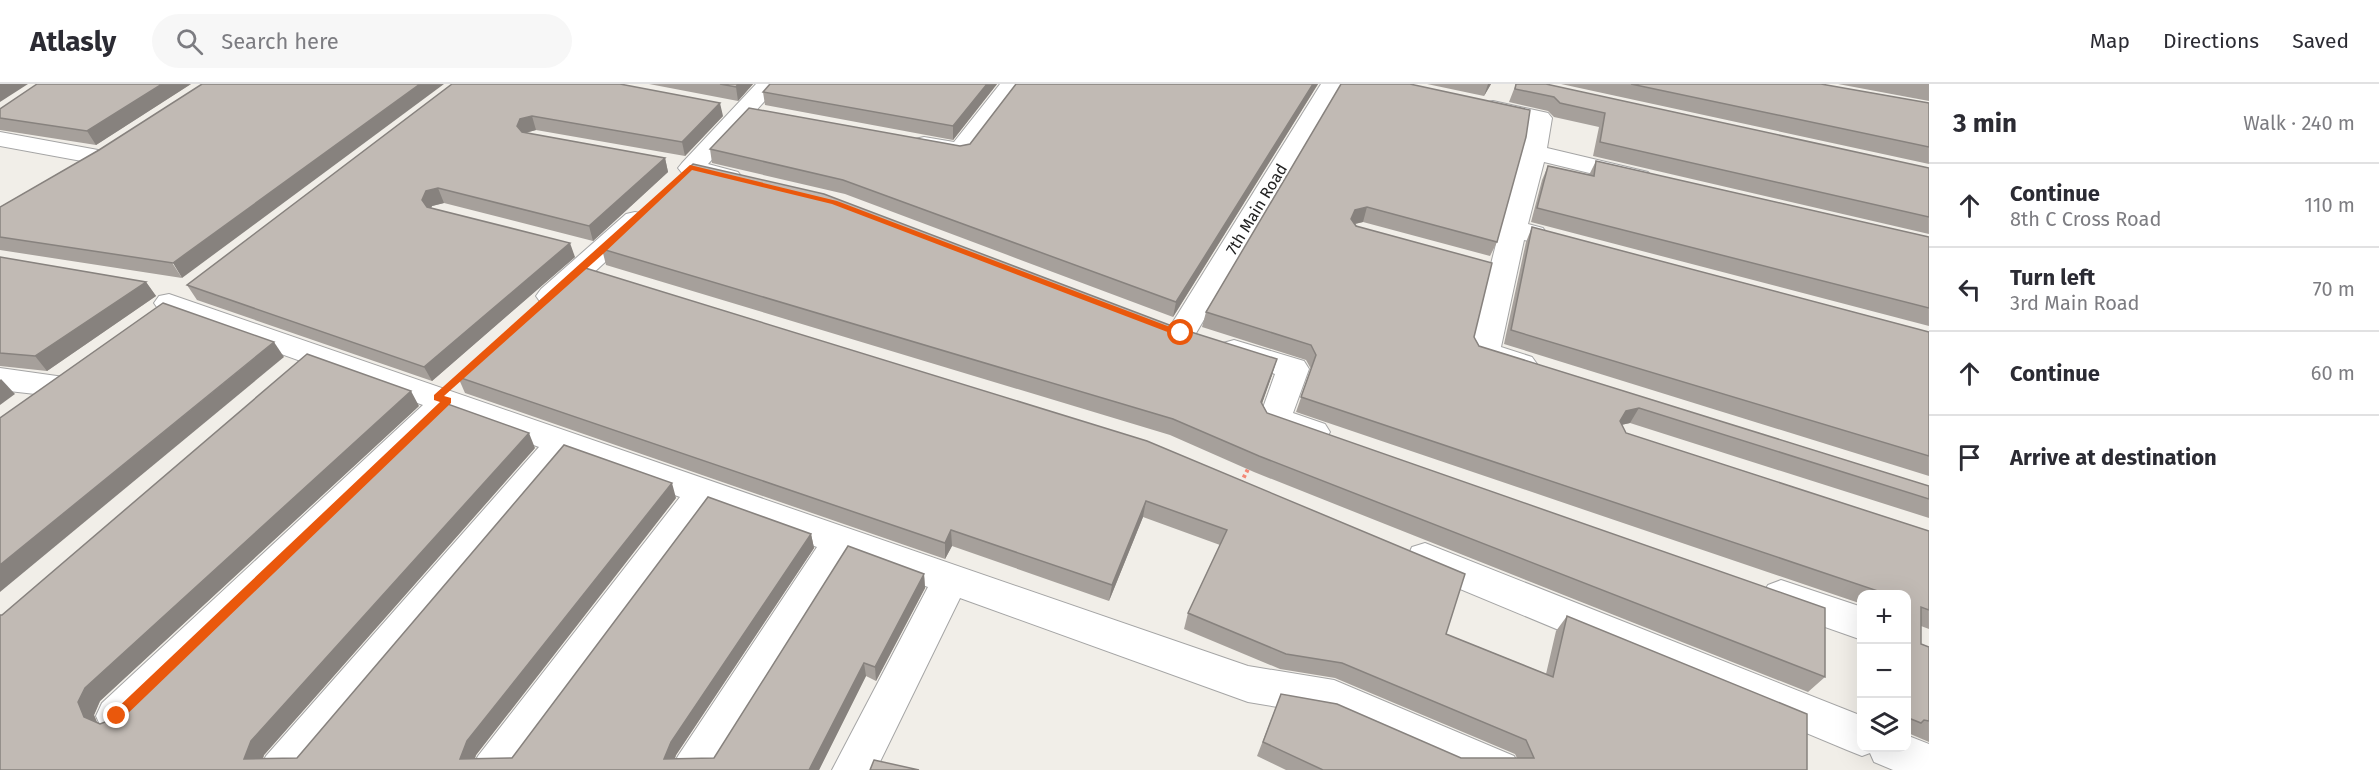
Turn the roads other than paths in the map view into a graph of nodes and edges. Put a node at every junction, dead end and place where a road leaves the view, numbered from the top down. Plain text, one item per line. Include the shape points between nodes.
1 (1009, 84) edge
2 (1332, 84) edge
3 (1503, 84) edge
4 (750, 103) edge
5 (0, 139) edge
6 (903, 140) edge
7 (1534, 152) junction
8 (69, 174) edge
9 (674, 178) junction
10 (1662, 182) edge
11 (757, 184) edge
12 (1513, 228) junction
13 (1559, 241) edge
14 (172, 295) dead end
15 (530, 315) edge
16 (311, 353) junction
17 (1552, 374) edge
18 (284, 376) edge
19 (0, 379) edge
20 (449, 391) junction
21 (18, 410) edge
22 (564, 442) junction
23 (1343, 442) edge
24 (704, 492) junction
25 (841, 540) junction
26 (1393, 545) edge
27 (951, 579) junction
28 (1760, 588) edge
29 (1857, 622) edge
30 (117, 716) edge
31 (1857, 734) edge
32 (1901, 752) edge
33 (1929, 764) edge
34 (280, 770) edge
35 (493, 770) edge
36 (693, 770) edge
37 (854, 770) edge
38 (1500, 770) edge

1 - 6 street via 960,151
2 - 23 street, 7th Main Road via 1170,329 1293,369 1275,419
3 - 7 street via 1482,106 1540,118
4 - 9 street
5 - 8 street via 108,151
7 - 10 street
7 - 12 street
9 - 11 street
9 - 15 street
12 - 13 street
12 - 17 street via 1492,268 1484,352
14 - 16 street
16 - 18 street
16 - 20 street
19 - 21 street via 63,378
20 - 22 street
20 - 30 street
22 - 24 street
22 - 34 street
24 - 25 street
24 - 35 street
25 - 27 street
25 - 36 street
26 - 31 street
27 - 37 street
27 - 38 street via 1248,684 1334,698
28 - 29 street
32 - 33 street

